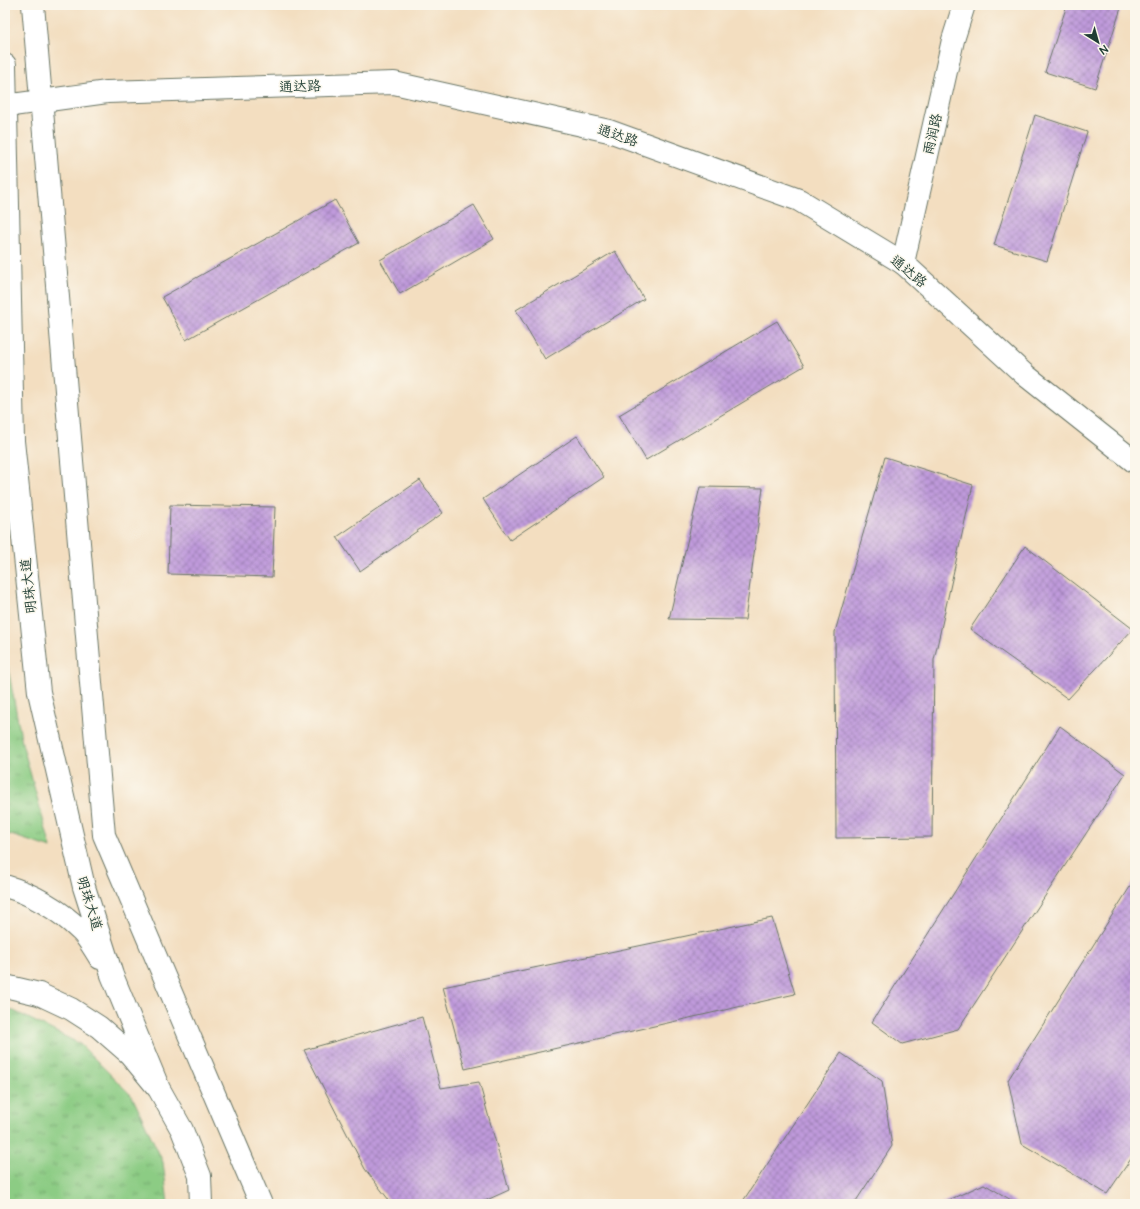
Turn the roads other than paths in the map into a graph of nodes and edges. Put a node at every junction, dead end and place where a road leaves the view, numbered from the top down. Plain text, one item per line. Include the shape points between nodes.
1 (33, 5) edge
2 (964, 5) edge
3 (5, 65) edge
4 (41, 101) junction
5 (5, 106) edge
6 (903, 263) junction
7 (1135, 462) edge
8 (5, 886) edge
9 (112, 975) junction
10 (5, 986) edge
11 (159, 1089) junction
12 (200, 1176) junction
13 (201, 1204) edge
14 (216, 1204) edge
15 (261, 1204) edge

1 - 4 main road
2 - 6 main road, 雨润路 via 953,40
3 - 5 main road, 明珠大道
4 - 5 main road, 通达路
4 - 6 main road, 通达路 via 107,92 394,83 609,131 799,200
4 - 15 main road via 104,835
5 - 9 main road, 明珠大道 via 14,441 39,692 84,887
6 - 7 main road, 通达路 via 1024,374
8 - 9 main road via 17,889 49,905 81,931
9 - 11 main road, 明珠大道
10 - 11 main road via 39,994 71,1009 99,1027 130,1054
11 - 12 main road via 182,1130
12 - 13 main road
12 - 14 main road

